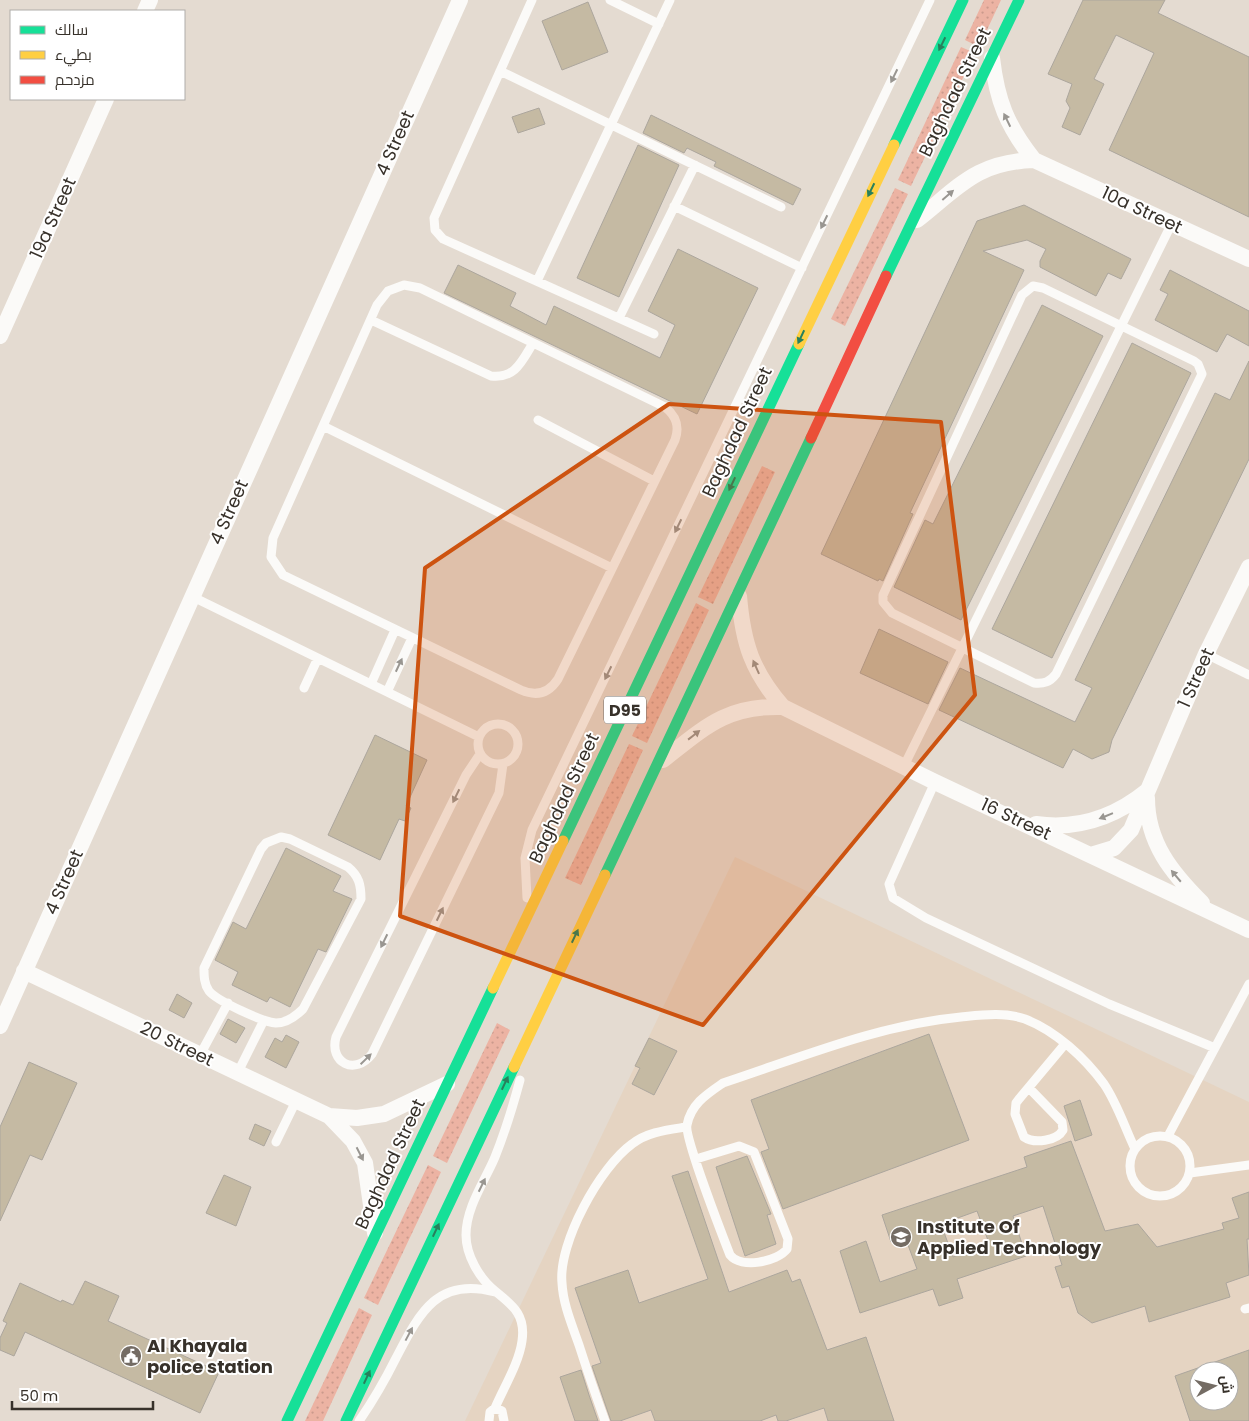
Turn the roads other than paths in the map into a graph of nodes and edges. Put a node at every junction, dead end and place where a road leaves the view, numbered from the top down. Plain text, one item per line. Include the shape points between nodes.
1 (460, 0) edge
2 (532, 0) edge
3 (610, 0) edge
4 (670, 0) edge
5 (930, 0) edge
6 (963, 0) edge
7 (1020, 0) edge
8 (659, 24) junction
9 (992, 57) junction
10 (500, 71) junction
11 (106, 100) edge
12 (612, 125) junction
13 (1034, 160) junction
14 (695, 165) junction
15 (674, 206) junction
16 (781, 207) dead end
17 (1172, 223) junction
18 (910, 225) junction
19 (1249, 259) edge
20 (802, 268) junction
21 (537, 281) junction
22 (619, 318) junction
23 (371, 320) junction
24 (1121, 326) junction
25 (654, 334) dead end
26 (0, 336) edge
27 (533, 343) junction
28 (538, 420) dead end
29 (323, 426) junction
30 (654, 481) junction
31 (1249, 567) edge
32 (612, 568) junction
33 (739, 592) junction
34 (191, 596) junction
35 (395, 630) junction
36 (412, 638) junction
37 (962, 647) junction
38 (1206, 654) junction
39 (318, 658) junction
40 (1249, 675) edge
41 (371, 684) junction
42 (304, 688) dead end
43 (387, 692) junction
44 (783, 707) junction
45 (479, 737) junction
46 (480, 754) junction
47 (503, 764) junction
48 (656, 766) junction
49 (904, 766) junction
50 (935, 782) junction
51 (1147, 790) junction
52 (1024, 822) junction
53 (1091, 854) junction
54 (1210, 912) junction
55 (528, 914) junction
56 (1249, 930) edge
57 (24, 971) junction
58 (1249, 984) edge
59 (228, 1003) junction
60 (264, 1020) junction
61 (0, 1026) edge
62 (529, 1032) junction
63 (1065, 1044) junction
64 (1215, 1048) junction
65 (200, 1055) junction
66 (237, 1074) junction
67 (447, 1084) junction
68 (1029, 1088) junction
69 (296, 1101) junction
70 (330, 1116) junction
71 (686, 1127) junction
72 (1168, 1136) junction
73 (276, 1142) dead end
74 (1135, 1150) junction
75 (696, 1159) junction
76 (1249, 1165) edge
77 (1190, 1173) junction
78 (376, 1235) junction
79 (496, 1292) junction
80 (495, 1408) junction
81 (287, 1421) edge
82 (346, 1421) edge
83 (359, 1421) edge
84 (489, 1421) edge
85 (504, 1421) edge
86 (605, 1421) edge

1 - 34 street, 4 Street
2 - 10 lane
3 - 8 lane
4 - 8 lane
5 -> 20 lane
6 -> 55 main road, Baghdad Street / D95
7 - 9 main road, Baghdad Street
8 - 12 lane
13 -> 9 street via 1008,123 999,103
9 - 18 main road, Baghdad Street
10 - 12 lane
10 - 21 lane via 433,224 443,239
11 - 26 street, 19a Street
12 - 14 lane
12 - 21 lane
13 - 17 street, 10a Street
18 -> 13 street via 965,179 982,170 999,164
14 - 15 lane
14 - 16 lane
15 - 20 lane
15 - 22 lane
17 - 19 street, 10a Street
17 - 24 lane
18 - 33 main road, Baghdad Street
20 -> 55 lane via 532,830 524,858
21 - 22 lane
22 - 25 lane
23 - 27 lane via 491,376 504,376 517,369
23 - 27 lane via 388,291 395,286 412,285
23 - 29 lane
24 - 37 lane
24 - 37 lane via 1194,360 1202,374 1056,674 1046,682 1034,683
24 - 37 lane via 1038,286 1029,288 1022,296 882,596 892,613
27 - 30 lane via 672,412 677,433
28 - 30 lane
29 - 32 lane
29 - 35 lane via 273,538 274,564 283,576
30 - 32 lane
31 - 38 street, 1 Street
32 - 36 lane via 558,679 550,690 543,693 528,694
44 -> 33 street, 16 Street via 763,684 753,662 744,631
33 - 48 main road, Baghdad Street
34 - 39 lane
34 - 57 street, 4 Street
35 - 36 lane
35 - 41 lane
43 -> 36 lane
37 - 49 lane
38 - 40 lane
38 - 51 street, 1 Street
39 - 41 lane
39 - 42 lane
41 - 43 lane
43 - 45 lane
48 -> 44 street, 16 Street via 720,718 740,710
44 - 49 street, 16 Street
45 - 46 lane
45 - 47 lane via 492,724 509,727 516,734 517,752
46 - 47 lane via 494,764
46 -> 47 lane via 466,775 336,1037 336,1054 349,1066 358,1066 372,1054 499,793
62 -> 48 main road, Baghdad Street
49 - 50 street, 16 Street
50 - 52 street, 16 Street
50 - 64 lane via 889,884 893,898 926,918 1109,1004
51 -> 52 street, 1 Street via 1122,809 1093,821 1062,826
51 - 53 street, 1 Street via 1124,840 1114,848
54 -> 51 street, 1 Street via 1176,876 1159,851 1149,821
52 - 53 street, 16 Street
53 - 54 street, 16 Street
54 - 56 street, 16 Street
55 - 67 main road, Baghdad Street / D95
57 - 61 street, 4 Street
57 - 65 street, 20 Street
58 - 64 lane
59 - 60 lane
59 - 60 lane via 208,990 204,980 208,957 261,849 274,839 290,839 348,867 356,874 361,886 361,899 303,1009 286,1022
59 - 65 lane
60 - 66 lane
79 -> 62 lane via 481,1276 471,1257 466,1228 508,1122
82 -> 62 main road, Baghdad Street
63 - 68 lane
63 - 71 lane via 1026,1020 1011,1016 929,1020 887,1028 723,1083 701,1099 691,1111
63 - 74 lane via 1104,1085
64 - 72 lane
65 - 66 street, 20 Street
66 - 69 street, 20 Street
67 - 70 street, 20 Street via 384,1114 357,1118
67 - 78 main road, Baghdad Street / D95
68 - 68 lane via 1015,1109 1024,1137 1036,1142 1058,1137 1063,1130 1062,1122
69 - 70 street, 20 Street
69 - 73 lane
70 -> 78 street, 20 Street via 353,1141 365,1163
71 - 75 lane
71 - 86 lane via 650,1134 633,1143 610,1163 580,1215 562,1265 566,1308
72 - 74 lane via 1144,1140
72 - 77 lane via 1183,1146 1188,1154
74 - 77 lane via 1131,1162 1132,1175 1138,1186 1149,1193 1161,1196 1174,1193
75 - 75 lane via 733,1259 746,1264 784,1254 788,1239 754,1152 739,1146
76 - 77 lane
78 - 81 main road, Baghdad Street / D95
79 - 80 lane via 516,1309 523,1334 520,1350
83 -> 79 lane via 426,1307 442,1295 459,1289 478,1288
80 - 84 lane via 490,1412
80 - 85 lane via 502,1411

